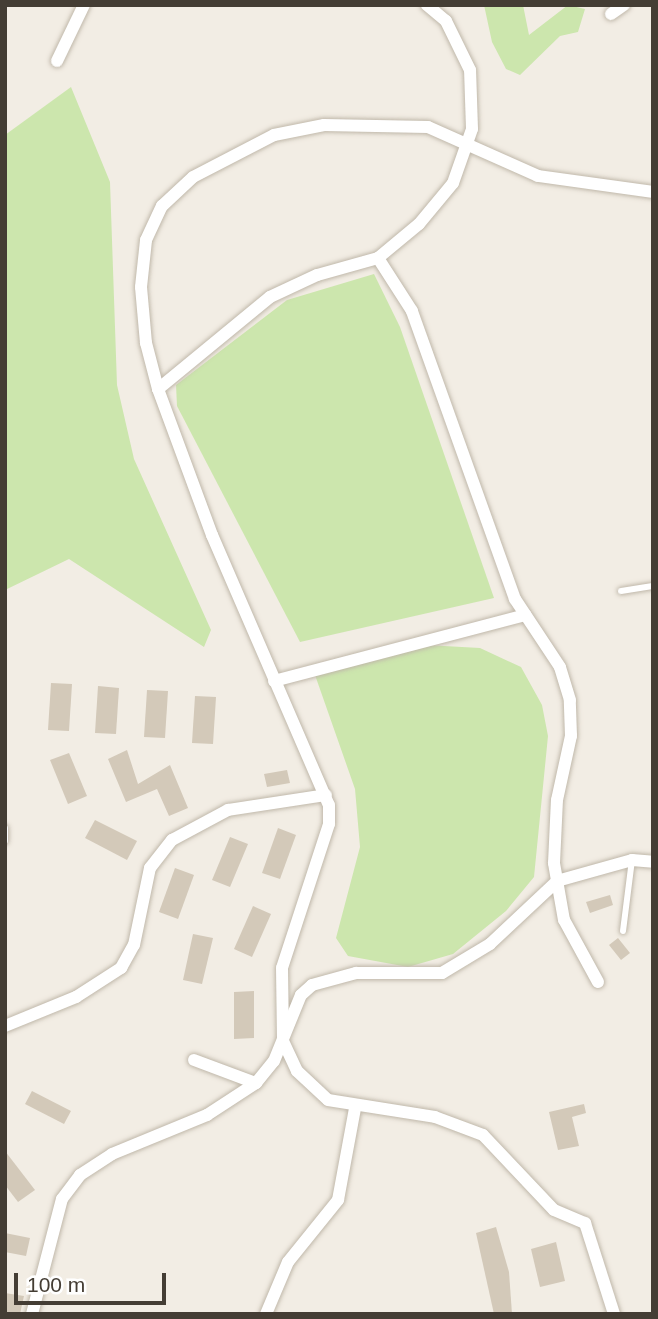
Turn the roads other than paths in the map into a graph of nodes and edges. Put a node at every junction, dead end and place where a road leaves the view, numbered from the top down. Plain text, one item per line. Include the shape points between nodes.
1 (84, 5) edge
2 (427, 5) edge
3 (624, 5) edge
4 (611, 14) dead end
5 (57, 61) dead end
6 (467, 142) junction
7 (653, 192) edge
8 (377, 258) junction
9 (158, 389) junction
10 (653, 586) edge
11 (621, 591) dead end
12 (526, 615) junction
13 (274, 681) junction
14 (326, 794) junction
15 (5, 828) edge
16 (5, 841) edge
17 (632, 860) junction
18 (653, 862) edge
19 (557, 881) junction
20 (623, 931) dead end
21 (598, 982) dead end
22 (5, 1026) edge
23 (283, 1041) junction
24 (194, 1060) dead end
25 (256, 1083) junction
26 (355, 1108) junction
27 (33, 1314) edge
28 (266, 1314) edge
29 (614, 1314) edge

1 - 5 street
2 - 6 street via 446,21 470,70
3 - 4 street
6 - 7 street via 538,176
6 - 8 street via 453,183 419,224
6 - 9 street via 428,127 324,125 274,135 193,177 162,206 146,240 141,287
8 - 9 street via 317,275 270,298
8 - 12 street via 412,311 515,599
9 - 13 street
10 - 11 lane
12 - 13 street
12 - 19 street via 560,667 570,699 570,736 557,800
13 - 14 street
14 - 22 street via 232,809 172,840 150,868 134,945 121,968 76,997
14 - 23 street via 329,824 282,968
15 - 16 lane
17 - 18 street
17 - 19 street
17 - 20 lane
19 - 21 street via 564,920
19 - 23 street via 491,944 442,973 356,973 312,985 301,995
23 - 25 street
23 - 26 street via 310,1088
24 - 25 street
25 - 27 street via 207,1115 111,1154 80,1175 62,1199
26 - 28 street via 338,1200 288,1262
26 - 29 street via 435,1117 483,1135 554,1210 585,1223

